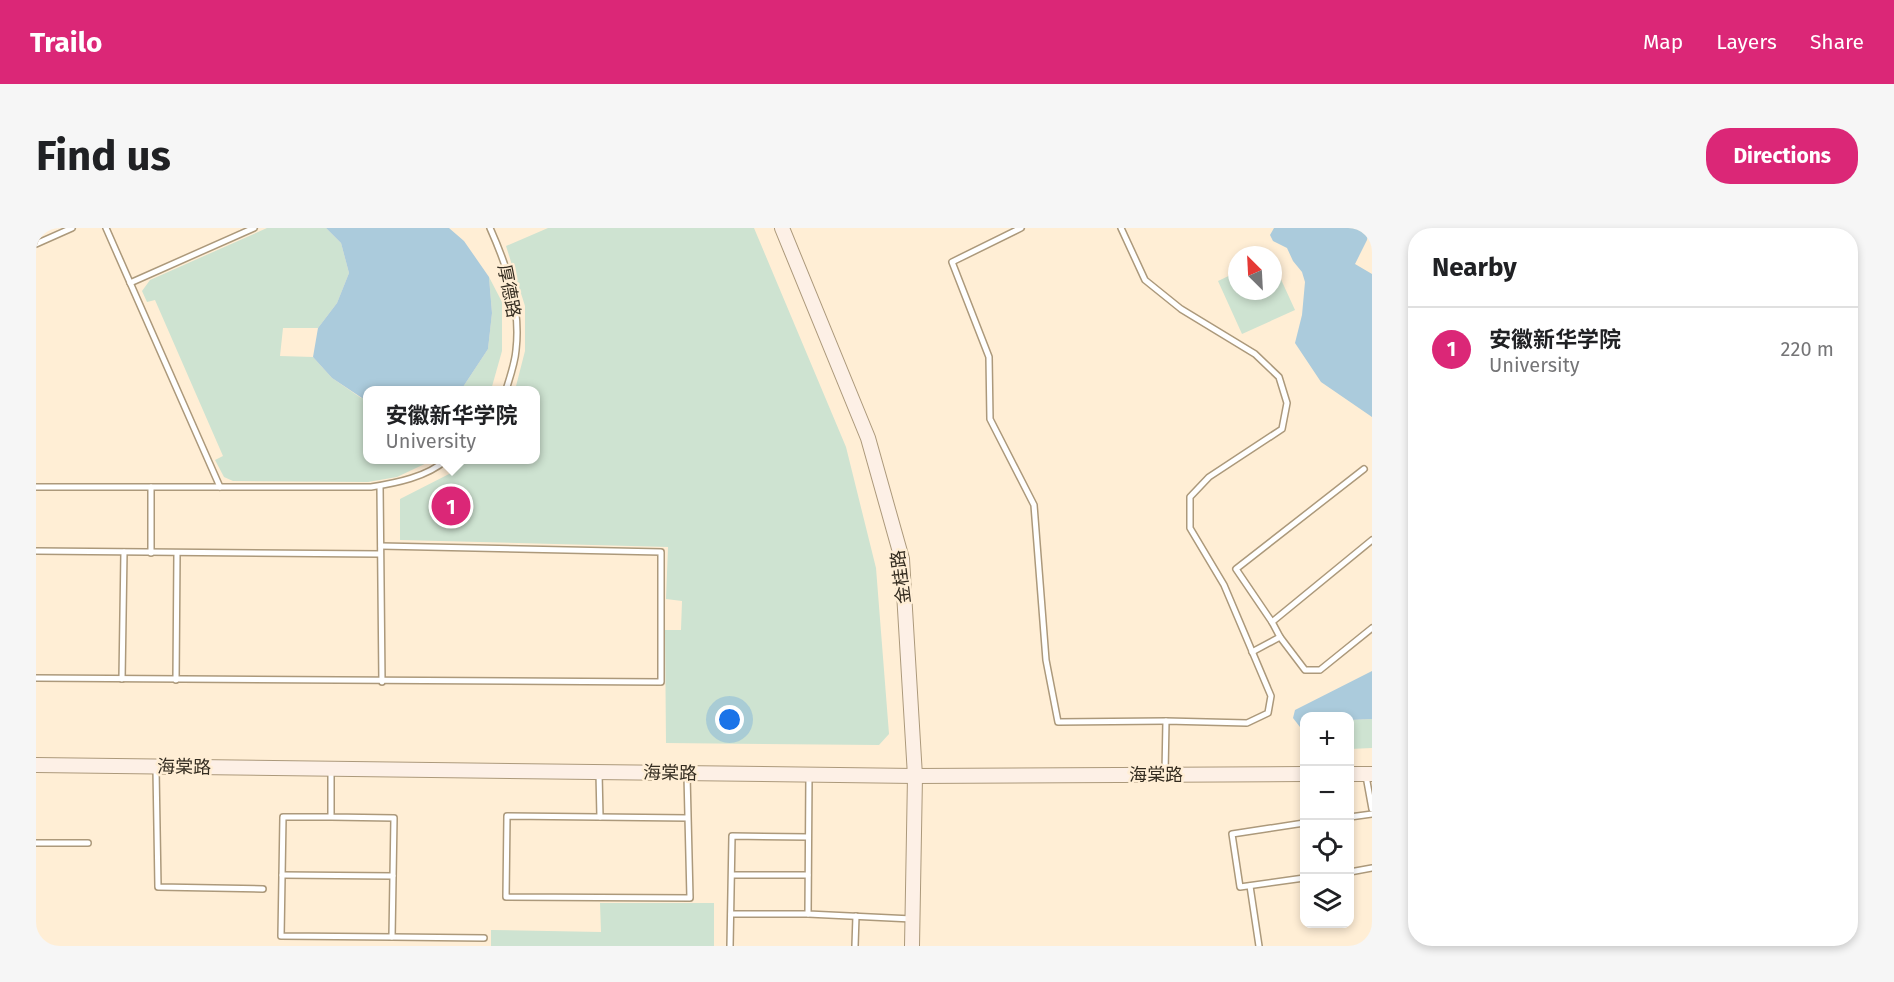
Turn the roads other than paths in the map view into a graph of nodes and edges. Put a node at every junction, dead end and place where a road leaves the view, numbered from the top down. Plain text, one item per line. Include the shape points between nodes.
1 (72, 228) edge
2 (106, 228) edge
3 (254, 228) edge
4 (490, 228) edge
5 (782, 228) edge
6 (1021, 228) edge
7 (1121, 228) edge
8 (36, 244) edge
9 (130, 283) junction
10 (507, 386) edge
11 (441, 464) edge
12 (1364, 469) dead end
13 (36, 479) edge
14 (380, 486) junction
15 (38, 487) edge
16 (151, 487) junction
17 (220, 487) junction
18 (1372, 540) edge
19 (381, 546) junction
20 (36, 551) edge
21 (124, 552) junction
22 (151, 553) junction
23 (177, 553) junction
24 (380, 554) junction
25 (1272, 622) junction
26 (1372, 628) edge
27 (1280, 637) junction
28 (1252, 652) junction
29 (36, 678) edge
30 (122, 679) junction
31 (176, 680) junction
32 (382, 682) junction
33 (1166, 722) junction
34 (36, 765) edge
35 (156, 767) junction
36 (332, 769) junction
37 (599, 772) junction
38 (687, 773) junction
39 (809, 774) junction
40 (1300, 774) edge
41 (1369, 774) edge
42 (1165, 775) junction
43 (915, 776) junction
44 (1372, 811) edge
45 (1354, 816) edge
46 (331, 817) junction
47 (600, 817) junction
48 (688, 818) junction
49 (1300, 824) edge
50 (808, 837) junction
51 (36, 843) edge
52 (88, 843) dead end
53 (1372, 868) edge
54 (1354, 871) edge
55 (282, 875) junction
56 (732, 875) junction
57 (808, 875) junction
58 (393, 876) junction
59 (1300, 879) edge
60 (1250, 886) junction
61 (263, 889) dead end
62 (731, 914) junction
63 (808, 914) junction
64 (856, 916) junction
65 (913, 919) junction
66 (392, 937) junction
67 (484, 938) dead end
68 (730, 946) edge
69 (855, 946) edge
70 (912, 946) edge
71 (1259, 946) edge

1 - 8 lane
2 - 9 lane
3 - 9 lane
4 - 10 lane, 厚德路 via 516,309 516,350
5 - 43 street, 金桂路 via 868,438 902,560
6 - 33 lane via 952,262 989,357 990,419 1034,505 1046,660 1058,722
7 - 28 lane via 1145,280 1180,309 1255,354 1279,377 1287,403 1282,429 1209,477 1190,497 1190,528 1224,585
9 - 17 lane
11 - 14 lane
12 - 25 lane via 1236,569
13 - 15 lane
14 - 17 lane
14 - 19 lane
15 - 16 lane
16 - 17 lane
16 - 22 lane
18 - 25 lane
19 - 24 lane
19 - 32 lane via 661,552 661,682
20 - 21 lane
21 - 22 lane
21 - 30 lane
22 - 23 lane
23 - 24 lane
23 - 31 lane
24 - 32 lane
25 - 27 lane
26 - 27 lane via 1320,670 1305,670
27 - 28 lane
28 - 33 lane via 1271,696 1268,713 1247,723
29 - 30 lane
30 - 31 lane
31 - 32 lane
33 - 42 lane
34 - 35 street, 海棠路
35 - 36 street, 海棠路
35 - 61 lane via 158,887
36 - 37 street, 海棠路
36 - 46 lane
37 - 38 street, 海棠路
37 - 47 lane
38 - 39 street, 海棠路
38 - 48 lane
39 - 43 street, 海棠路
39 - 50 lane
40 - 42 street, 海棠路
41 - 44 lane
42 - 43 street, 海棠路
43 - 65 street, 金桂路
44 - 45 lane
46 - 55 lane via 283,817
46 - 58 lane via 394,818
47 - 48 lane
47 - 48 lane via 507,816 506,897 690,898
49 - 60 lane via 1232,834 1240,887
50 - 56 lane via 732,836
50 - 57 lane
51 - 52 lane
53 - 54 lane
55 - 58 lane
55 - 66 lane via 281,936
56 - 57 lane
56 - 62 lane
57 - 63 lane
58 - 66 lane
59 - 60 lane
60 - 71 lane
62 - 63 lane
62 - 68 lane
63 - 64 lane
64 - 65 lane
64 - 69 lane
65 - 70 street, 金桂路
66 - 67 lane

